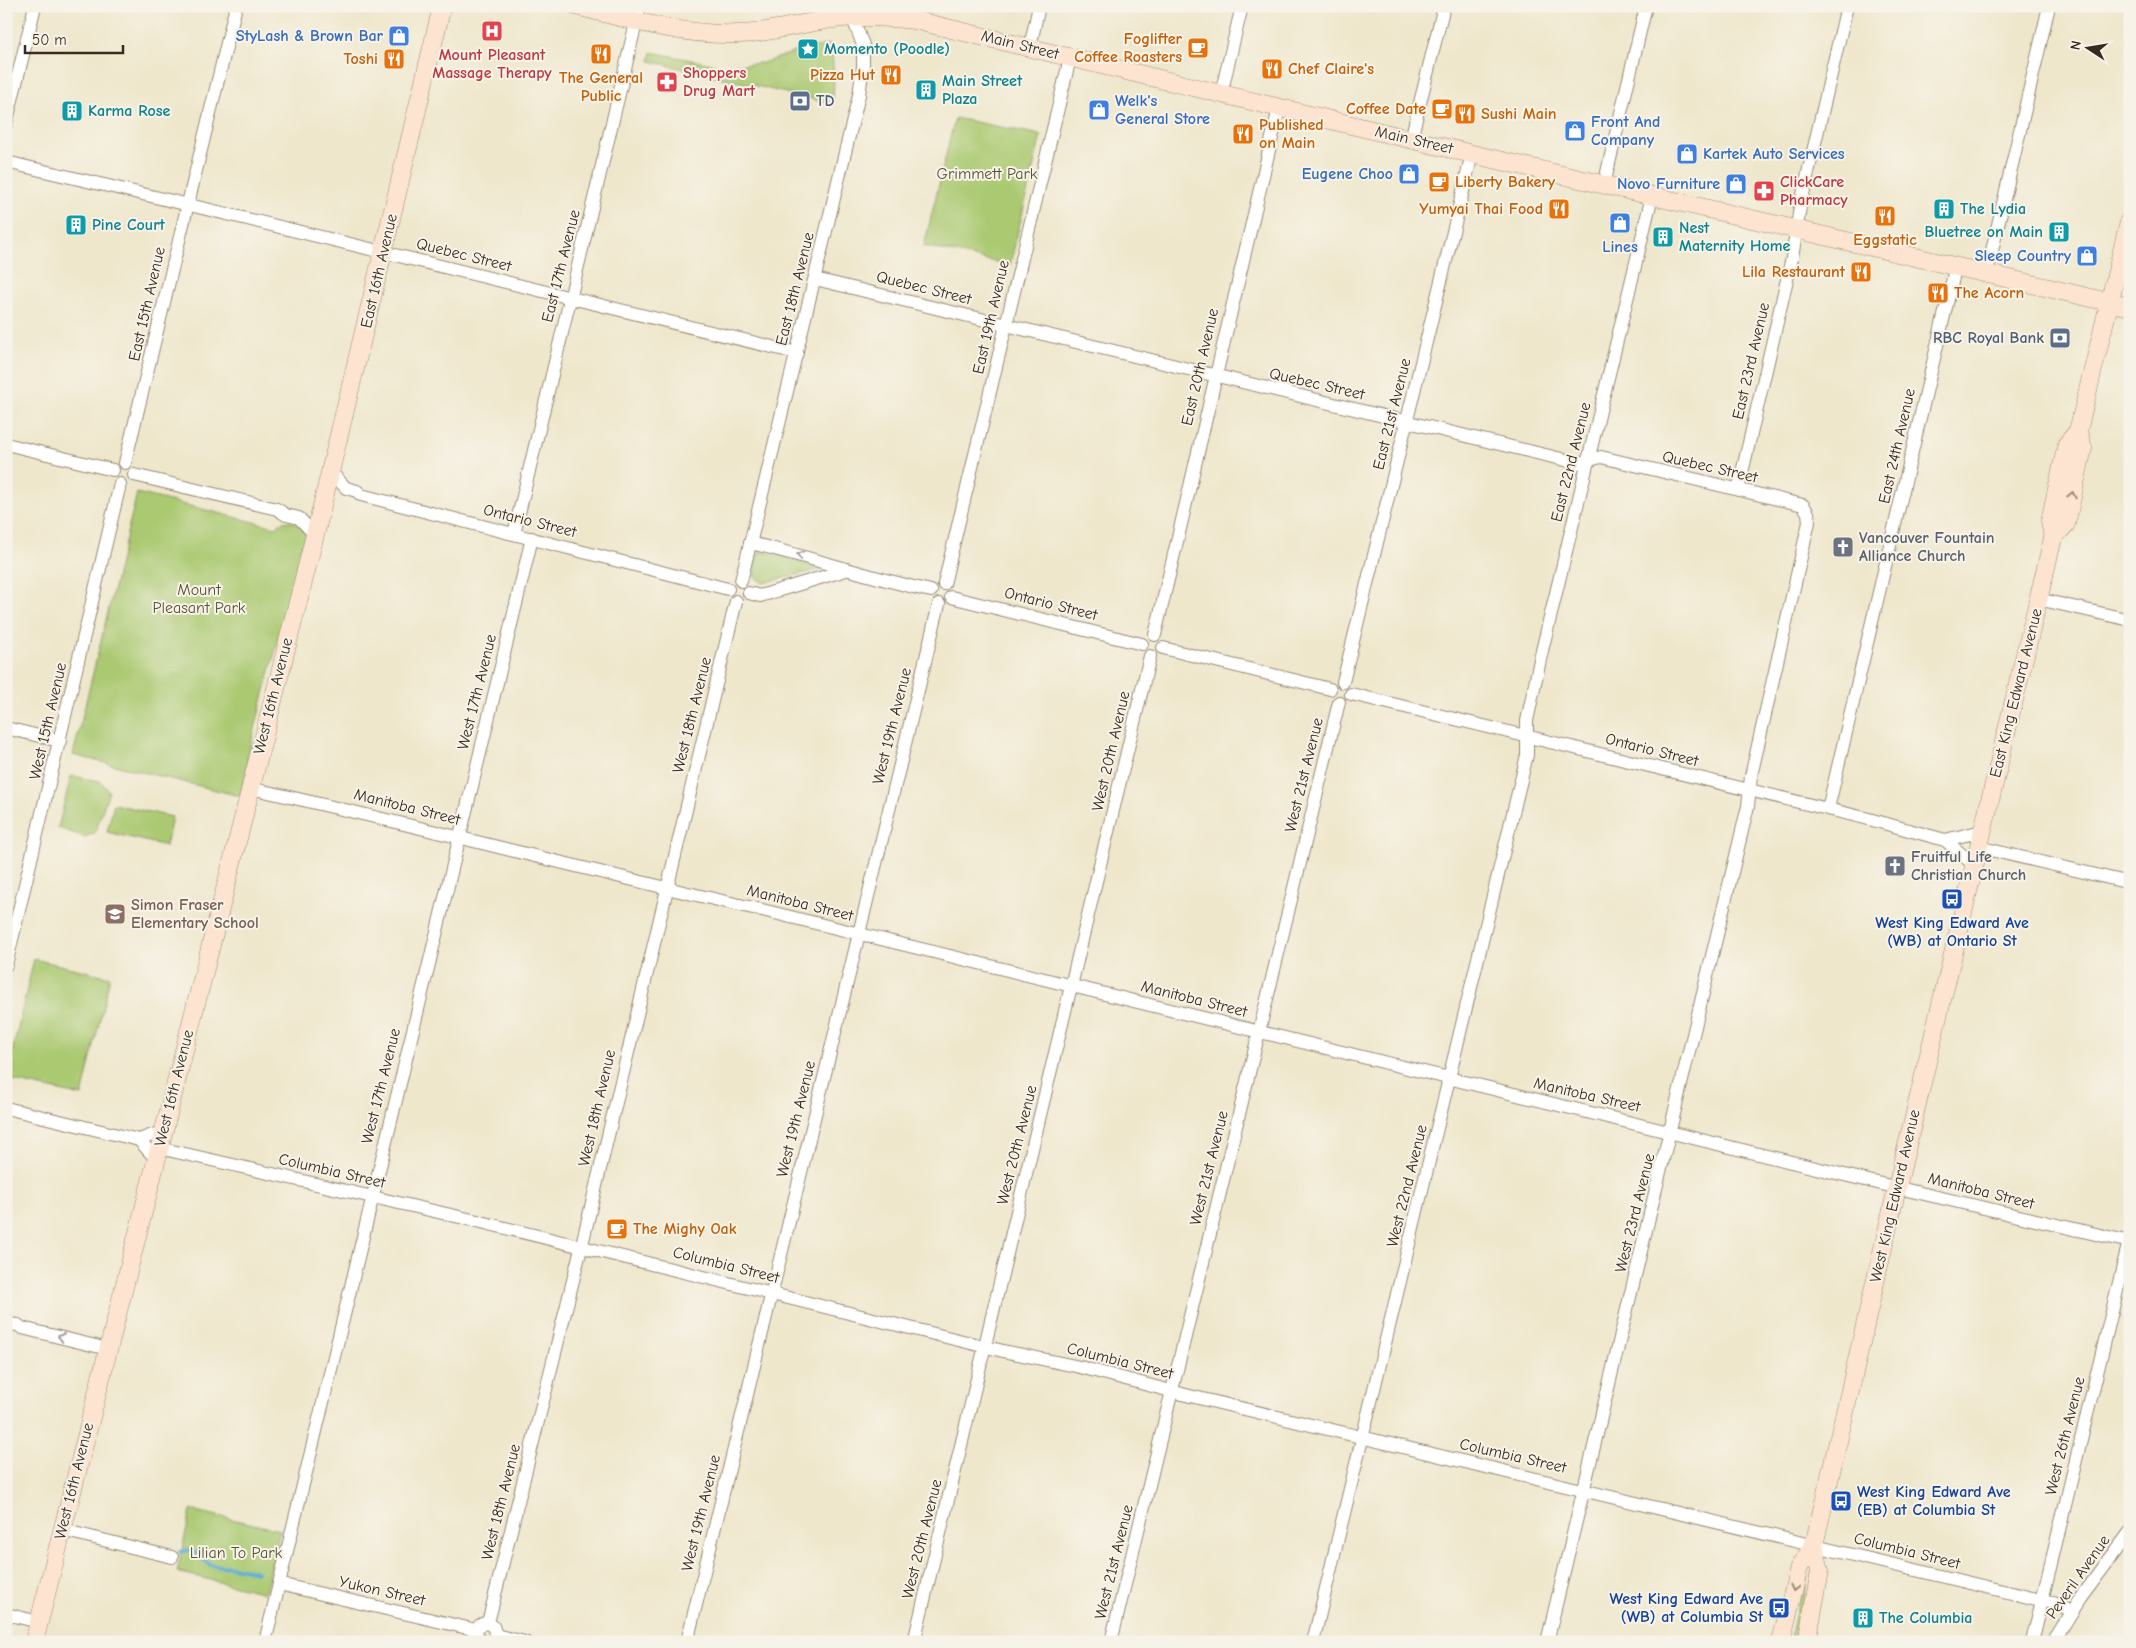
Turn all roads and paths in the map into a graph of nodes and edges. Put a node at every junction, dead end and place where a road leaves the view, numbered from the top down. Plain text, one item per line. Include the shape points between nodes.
1 (35, 6) edge
2 (236, 6) edge
3 (442, 6) edge
4 (577, 6) edge
5 (1039, 6) edge
6 (1242, 6) edge
7 (1444, 6) edge
8 (1646, 6) edge
9 (1847, 6) edge
10 (2049, 6) edge
11 (850, 12) edge
12 (639, 14) edge
13 (1030, 48) junction
14 (1070, 58) junction
15 (1222, 94) junction
16 (1279, 108) junction
17 (6, 124) edge
18 (1411, 139) junction
19 (1472, 154) junction
20 (6, 162) edge
21 (1604, 185) junction
22 (1652, 196) junction
23 (188, 204) junction
24 (2130, 218) edge
25 (1797, 230) junction
26 (383, 252) junction
27 (1956, 265) junction
28 (1987, 272) junction
29 (814, 279) junction
30 (570, 298) junction
31 (2110, 302) junction
32 (2130, 307) edge
33 (1005, 325) junction
34 (796, 353) junction
35 (1214, 376) junction
36 (1406, 421) junction
37 (6, 444) edge
38 (1588, 460) junction
39 (125, 463) junction
40 (113, 470) junction
41 (331, 472) junction
42 (134, 475) junction
43 (120, 484) junction
44 (1738, 490) junction
45 (514, 534) junction
46 (315, 535) junction
47 (532, 538) junction
48 (750, 543) junction
49 (846, 570) junction
50 (741, 581) junction
51 (944, 584) junction
52 (728, 589) junction
53 (931, 591) junction
54 (748, 593) junction
55 (952, 596) junction
56 (2038, 599) junction
57 (736, 601) junction
58 (939, 604) junction
59 (2130, 620) edge
60 (1155, 635) junction
61 (1142, 644) junction
62 (1163, 648) junction
63 (1150, 656) junction
64 (1343, 682) junction
65 (1330, 689) junction
66 (1351, 694) junction
67 (1339, 702) junction
68 (6, 728) edge
69 (1528, 737) junction
70 (60, 741) junction
71 (250, 788) junction
72 (1750, 790) junction
73 (1828, 809) junction
74 (458, 836) junction
75 (1980, 839) junction
76 (1945, 840) junction
77 (1974, 865) junction
78 (2130, 883) edge
79 (666, 889) junction
80 (858, 934) junction
81 (6, 965) edge
82 (1072, 986) junction
83 (1259, 1032) junction
84 (1450, 1079) junction
85 (6, 1108) edge
86 (1671, 1132) junction
87 (139, 1140) junction
88 (159, 1146) junction
89 (1897, 1188) junction
90 (372, 1196) junction
91 (2129, 1240) edge
92 (581, 1246) junction
93 (771, 1293) junction
94 (6, 1324) edge
95 (985, 1346) junction
96 (108, 1349) junction
97 (1171, 1392) junction
98 (1362, 1437) junction
99 (1584, 1490) junction
100 (62, 1530) junction
101 (2130, 1532) edge
102 (1814, 1545) junction
103 (172, 1557) dead end
104 (279, 1584) junction
105 (2041, 1600) junction
106 (2070, 1612) junction
107 (6, 1614) edge
108 (39, 1622) junction
109 (488, 1623) junction
110 (476, 1630) junction
111 (492, 1638) edge
112 (34, 1642) edge
113 (264, 1642) edge
114 (483, 1642) edge
115 (525, 1642) edge
116 (687, 1642) edge
117 (914, 1642) edge
118 (1111, 1642) edge
119 (1313, 1642) edge
120 (1547, 1642) edge
121 (1781, 1642) edge
122 (1808, 1642) edge
123 (2032, 1642) edge
124 (2053, 1642) edge

1 - 17 street
2 - 23 street, East 15th Avenue
3 - 26 main road, East 16th Avenue
4 - 12 main road, Main Street
5 - 13 street
6 - 15 street
7 - 18 street
8 - 21 street
9 - 25 street, East 23rd Avenue
10 - 28 street
11 - 12 main road, Main Street via 758,33 733,34 696,33
11 - 13 main road, Main Street via 914,20
11 - 29 street, East 18th Avenue via 863,45 860,95
12 - 30 street, East 17th Avenue
13 - 14 main road, Main Street
14 - 15 main road, Main Street
14 - 33 street, East 19th Avenue
15 - 16 main road, Main Street
16 - 18 main road, Main Street
16 - 35 street, East 20th Avenue
18 - 19 main road, Main Street
19 - 21 main road, Main Street
19 - 36 street, East 21st Avenue
20 - 23 street, Quebec Street
21 - 22 main road, Main Street
22 - 25 main road, Main Street
22 - 38 street, East 22nd Avenue
23 - 26 street, Quebec Street
23 - 39 street, East 15th Avenue
24 - 31 main road, East King Edward Avenue
25 - 27 main road, Main Street
25 - 44 street, East 23rd Avenue
26 - 30 street, Quebec Street
26 - 41 main road, East 16th Avenue
27 - 28 main road, Main Street
27 - 73 street, East 24th Avenue
28 - 31 main road, Main Street
29 - 33 street, Quebec Street
29 - 34 street, East 18th Avenue
30 - 34 street, Quebec Street
30 - 45 street, East 17th Avenue
31 - 32 main road, Main Street
31 - 56 main road, East King Edward Avenue via 2078,431 2083,448 2066,524 2053,538
33 - 35 street, Quebec Street
33 - 51 street, East 19th Avenue
34 - 48 street, East 18th Avenue
35 - 36 street, Quebec Street
35 - 60 street, East 20th Avenue
36 - 38 street, Quebec Street via 1578,463
36 - 64 street, East 21st Avenue
37 - 40 street
38 - 44 street, Quebec Street via 1598,457
38 - 69 street, East 22nd Avenue via 1541,656 1527,721
39 - 40 street via 118,464
39 - 42 street via 132,468
40 - 43 street via 114,478
41 - 45 street, Ontario Street via 346,488 361,495
41 - 46 main road, East 16th Avenue
42 - 43 street via 129,483
42 - 46 street via 277,509 299,518
43 - 70 street, West 15th Avenue
44 - 72 street, Quebec Street via 1803,505 1809,522
45 - 47 street, Ontario Street
46 - 71 main road, West 16th Avenue
47 - 52 street, Ontario Street
47 - 74 street, West 17th Avenue
49 -> 48 street via 828,562
48 - 50 street, East 18th Avenue
49 - 53 street
49 - 54 street via 760,596
50 - 52 street via 734,581
50 - 54 street via 746,584
51 - 53 street via 936,585
51 - 55 street via 950,588
52 - 57 street
53 - 58 street via 932,600
54 - 57 street via 743,600
55 - 58 street via 947,603
55 - 61 street, Ontario Street
56 - 59 street
56 - 75 main road, East King Edward Avenue
57 - 79 street, West 18th Avenue
58 - 80 street, West 19th Avenue
60 - 61 street via 1146,637
60 - 62 street via 1162,640
61 - 63 street via 1143,651
62 - 63 street via 1158,655
62 - 65 street
63 - 82 street, West 20th Avenue
64 - 65 street
64 - 66 street via 1350,686
65 - 67 street via 1332,698
66 - 67 street via 1347,701
66 - 69 street, Ontario Street
67 - 83 street, West 21st Avenue
68 - 70 street
69 - 72 street, Ontario Street
69 - 84 street, West 22nd Avenue via 1528,756
70 - 81 street, West 15th Avenue
71 - 74 street, Manitoba Street
71 - 88 main road, West 16th Avenue
72 - 73 street, Ontario Street
72 - 86 street, West 23rd Avenue
73 - 76 street, Ontario Street
74 - 79 street, Manitoba Street
74 - 90 street, West 17th Avenue
75 - 76 street, Ontario Street
75 - 77 main road, West King Edward Avenue
75 - 78 street, Ontario Street
76 - 77 street, Ontario Street
77 - 89 main road, West King Edward Avenue
79 - 80 street, Manitoba Street
79 - 92 street, West 18th Avenue
80 - 82 street, Manitoba Street
80 - 93 street, West 19th Avenue
82 - 83 street, Manitoba Street
82 - 95 street, West 20th Avenue
83 - 84 street, Manitoba Street
83 - 97 street, West 21st Avenue
84 - 86 street, Manitoba Street
84 - 98 street, West 22nd Avenue
85 - 87 street
86 - 89 street, Manitoba Street
86 - 99 street, West 23rd Avenue
87 - 88 street
87 - 88 street
88 - 90 street, Columbia Street
88 - 96 main road, West 16th Avenue
89 - 91 street, Manitoba Street
89 - 102 main road, West King Edward Avenue
90 - 92 street, Columbia Street
90 - 104 street, West 17th Avenue
91 - 105 street, West 26th Avenue
92 - 93 street, Columbia Street
92 - 109 street, West 18th Avenue
93 - 95 street, Columbia Street
93 - 116 street, West 19th Avenue
96 -> 94 street via 22,1328 18,1324
95 - 97 street, Columbia Street
95 - 117 street, West 20th Avenue
96 - 100 main road, West 16th Avenue
97 - 98 street, Columbia Street
97 - 118 street, West 21st Avenue
98 - 99 street, Columbia Street
98 - 119 street, West 22nd Avenue
99 - 102 street, Columbia Street
99 - 120 street, West 23rd Avenue
100 - 103 street
100 - 108 main road, West 16th Avenue
101 - 106 street, Peveril Avenue
102 - 105 street, Columbia Street
102 -> 121 main road, West King Edward Avenue via 1799,1567
102 - 122 main road, West King Edward Avenue via 1820,1571
104 - 110 street, Yukon Street
104 - 113 street, West 17th Avenue
105 - 106 street, Columbia Street
105 - 123 street, West 26th Avenue
106 - 124 street, Peveril Avenue
107 - 108 street
108 - 112 main road, West 16th Avenue
109 - 110 street via 479,1625
109 - 111 street via 495,1629
110 - 114 street
111 - 115 street

